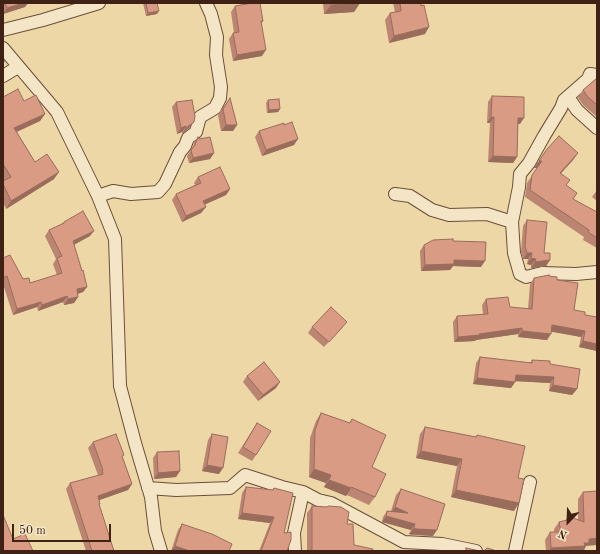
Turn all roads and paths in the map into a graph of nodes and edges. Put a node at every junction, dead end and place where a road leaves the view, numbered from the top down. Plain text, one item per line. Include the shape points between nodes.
1 (99, 3) edge
2 (206, 3) edge
3 (3, 30) edge
4 (3, 48) edge
5 (18, 66) junction
6 (597, 75) edge
7 (3, 76) edge
8 (568, 97) junction
9 (597, 128) edge
10 (395, 194) dead end
11 (98, 196) junction
12 (512, 222) junction
13 (597, 272) edge
14 (530, 482) dead end
15 (148, 488) junction
16 (304, 492) junction
17 (161, 551) edge
18 (295, 551) edge
19 (476, 551) edge
20 (515, 551) edge

1 - 3 street
2 - 11 street via 217,37 220,98 214,108 200,117 196,132 188,138 165,184 158,192 131,194 113,191
4 - 5 street
5 - 7 street
5 - 11 street via 57,112
6 - 8 street via 590,74 588,79
8 - 9 street via 576,110
8 - 12 street via 520,174
10 - 12 street via 410,196 432,210 449,214 487,214
11 - 15 street via 115,239 120,386
12 - 13 street via 514,253 520,274 526,277 542,273
14 - 20 street
15 - 16 street via 230,488 244,475
15 - 17 street
16 - 18 street via 294,533
16 - 19 street via 318,500 331,503 404,542 442,544

